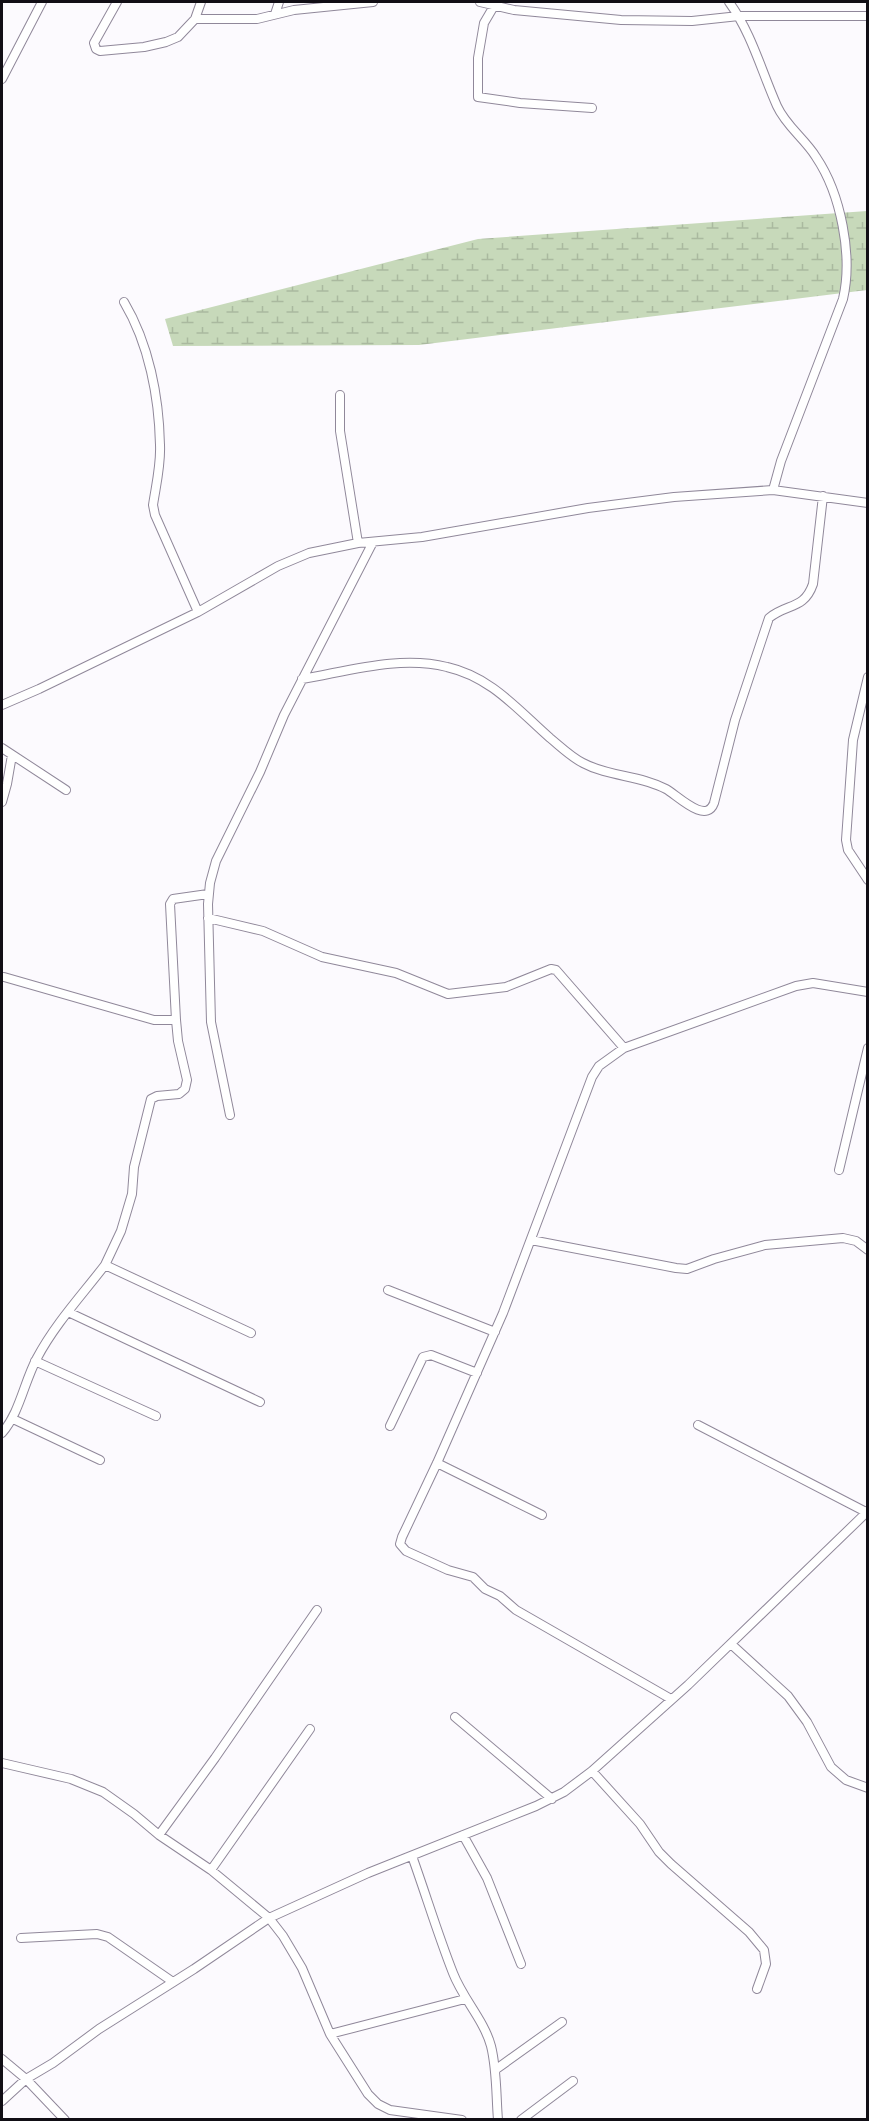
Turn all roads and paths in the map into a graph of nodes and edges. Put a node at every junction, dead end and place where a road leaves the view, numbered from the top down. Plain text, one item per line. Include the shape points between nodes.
1 (42, 2) edge
2 (117, 2) edge
3 (201, 2) edge
4 (279, 2) edge
5 (374, 2) edge
6 (482, 2) edge
7 (729, 2) edge
8 (494, 6) junction
9 (275, 14) junction
10 (740, 16) junction
11 (867, 16) edge
12 (195, 19) junction
13 (2, 79) edge
14 (592, 108) dead end
15 (123, 302) dead end
16 (340, 395) dead end
17 (773, 490) junction
18 (823, 496) junction
19 (867, 503) edge
20 (373, 542) junction
21 (358, 543) junction
22 (198, 612) junction
23 (867, 677) edge
24 (302, 679) junction
25 (2, 705) edge
26 (2, 748) edge
27 (12, 755) junction
28 (66, 790) dead end
29 (2, 802) edge
30 (867, 880) edge
31 (208, 894) junction
32 (208, 918) junction
33 (4, 977) dead end
34 (867, 992) edge
35 (176, 1020) junction
36 (624, 1048) junction
37 (867, 1048) edge
38 (230, 1115) dead end
39 (839, 1170) dead end
40 (531, 1240) junction
41 (867, 1250) edge
42 (105, 1265) junction
43 (388, 1290) dead end
44 (68, 1312) junction
45 (495, 1332) junction
46 (251, 1333) dead end
47 (35, 1361) junction
48 (477, 1373) junction
49 (260, 1402) dead end
50 (156, 1416) dead end
51 (13, 1419) junction
52 (698, 1425) dead end
53 (390, 1426) dead end
54 (2, 1433) edge
55 (100, 1460) dead end
56 (437, 1463) junction
57 (867, 1512) edge
58 (542, 1515) dead end
59 (316, 1610) dead end
60 (731, 1644) junction
61 (671, 1699) junction
62 (455, 1717) dead end
63 (310, 1729) dead end
64 (2, 1763) edge
65 (592, 1771) junction
66 (867, 1788) edge
67 (552, 1799) junction
68 (159, 1835) junction
69 (463, 1835) junction
70 (412, 1856) junction
71 (211, 1870) junction
72 (269, 1918) junction
73 (21, 1938) dead end
74 (521, 1964) dead end
75 (173, 1982) junction
76 (757, 1989) dead end
77 (465, 1999) junction
78 (562, 2022) dead end
79 (330, 2034) junction
80 (2, 2058) edge
81 (495, 2070) junction
82 (26, 2079) junction
83 (573, 2081) dead end
84 (2, 2101) edge
85 (65, 2120) edge
86 (462, 2120) edge
87 (498, 2120) edge
88 (520, 2120) edge

1 - 13 street
2 - 12 street via 94,43 100,51 166,42 178,37
3 - 12 street
4 - 9 street
5 - 9 street
6 - 8 street
7 - 10 street
8 - 10 street via 621,20 692,21
8 - 14 street via 484,23 478,58 478,97
9 - 12 street via 257,19
10 - 11 street
10 - 17 street via 778,107 817,158 832,192 844,230 848,264 843,298
15 - 22 street via 147,353 154,391 160,446 155,515
16 - 21 street via 340,431
17 - 18 street
17 - 20 street via 627,502
18 - 19 street
18 - 24 street via 810,594 804,601 769,618 735,720 714,803 707,812 696,810 651,783 583,764 496,688 465,672 422,662 393,663
20 - 21 street
20 - 24 street
21 - 22 street via 309,553 278,566
22 - 25 street
23 - 30 street via 853,740 846,840
24 - 31 street via 216,861
26 - 27 street
27 - 28 street
27 - 29 street
31 - 32 street
31 - 35 street via 178,897 170,904
32 - 36 street via 262,931 322,957 396,973 448,993 506,987 556,970
32 - 38 street via 211,1022
33 - 35 street via 154,1020
34 - 36 street via 813,983 796,986
35 - 42 street via 187,1080 185,1089 179,1094 157,1096 149,1104 134,1167 132,1194
36 - 40 street via 598,1066 592,1077
37 - 39 street
40 - 41 street via 687,1269 765,1245 843,1238 856,1241
40 - 45 street
42 - 44 street
42 - 46 street
43 - 45 street
44 - 47 street
44 - 49 street
45 - 48 street
47 - 50 street
47 - 51 street
48 - 53 street via 426,1355
48 - 56 street
51 - 54 street
51 - 55 street
52 - 57 street
56 - 58 street
56 - 61 street via 402,1537 400,1544 406,1551 473,1577 516,1610
57 - 60 street
59 - 68 street
60 - 61 street
60 - 66 street via 788,1696 831,1767 846,1780
61 - 65 street
62 - 67 street
63 - 71 street
64 - 68 street via 71,1779 103,1792
65 - 67 street
65 - 76 street via 640,1824 659,1852 764,1950 766,1964
67 - 69 street
68 - 71 street
69 - 70 street
69 - 74 street via 487,1878
70 - 72 street
70 - 77 street
71 - 72 street
72 - 75 street
72 - 79 street via 302,1968
73 - 75 street via 108,1936
75 - 82 street
77 - 79 street
77 - 81 street via 486,2032
78 - 81 street
79 - 86 street via 378,2104 390,2110
80 - 82 street
81 - 87 street
82 - 84 street
82 - 85 street
83 - 88 street

